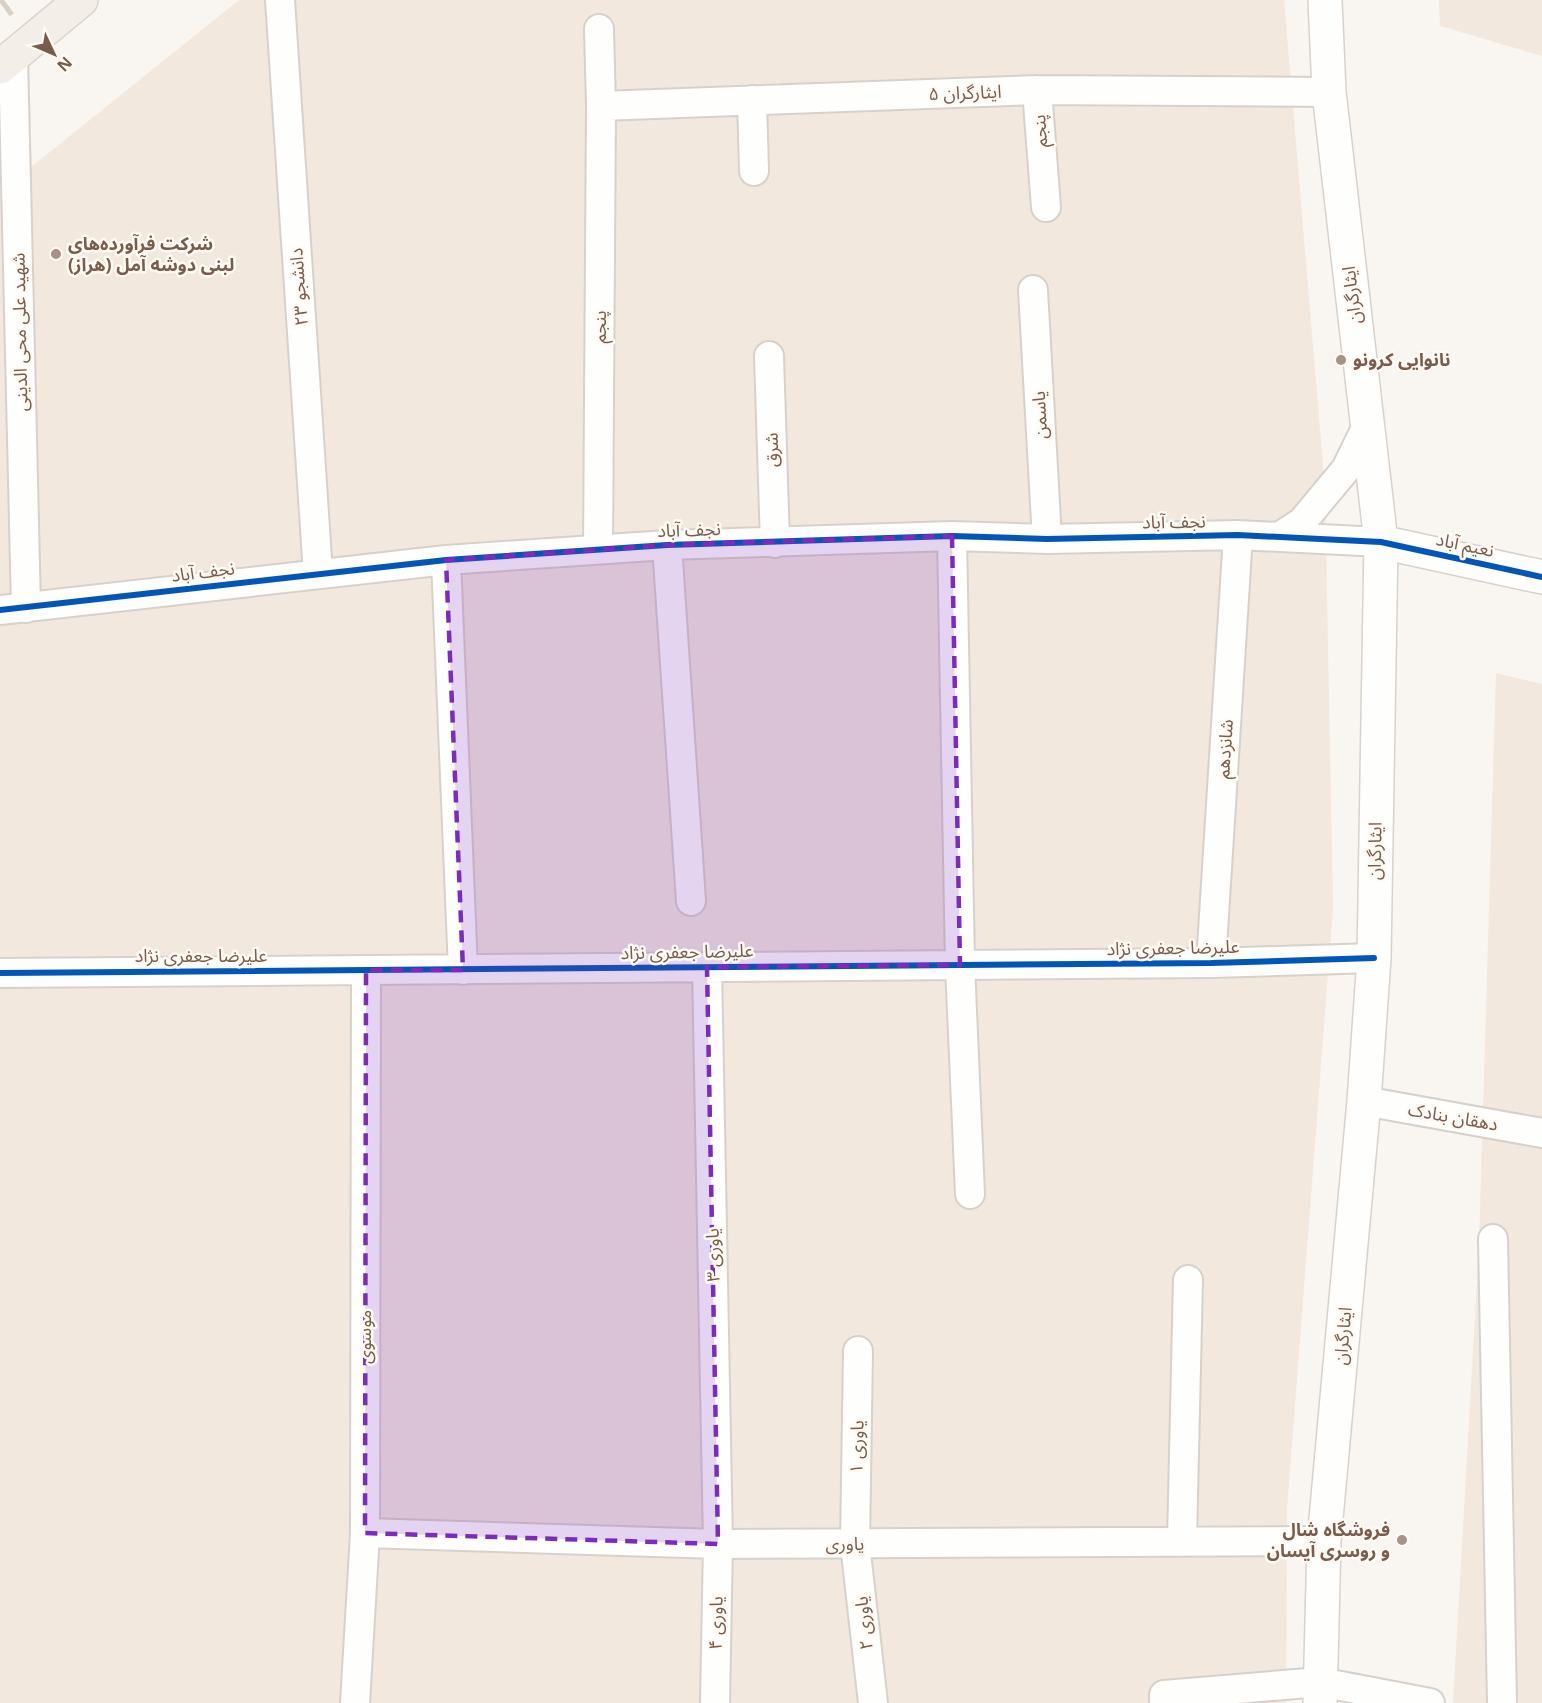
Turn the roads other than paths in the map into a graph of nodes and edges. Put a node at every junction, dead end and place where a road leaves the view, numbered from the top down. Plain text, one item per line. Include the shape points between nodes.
1 (81, 0) edge
2 (280, 0) edge
3 (1325, 0) edge
4 (599, 29) dead end
5 (7, 62) edge
6 (1037, 90) junction
7 (1329, 92) junction
8 (752, 100) junction
9 (601, 106) junction
10 (754, 171) dead end
11 (1046, 207) dead end
12 (1033, 290) dead end
13 (769, 356) dead end
14 (1367, 426) junction
15 (1238, 535) junction
16 (952, 536) junction
17 (1279, 537) junction
18 (1047, 539) junction
19 (1381, 542) junction
20 (775, 543) junction
21 (667, 545) junction
22 (598, 549) junction
23 (446, 560) junction
24 (318, 574) junction
25 (1542, 577) edge
26 (13, 609) edge
27 (691, 901) dead end
28 (1374, 958) junction
29 (1211, 963) junction
30 (960, 965) junction
31 (707, 967) junction
32 (463, 969) junction
33 (366, 970) junction
34 (0, 973) edge
35 (1364, 1101) junction
36 (1542, 1133) edge
37 (970, 1194) dead end
38 (1493, 1239) dead end
39 (1188, 1280) dead end
40 (858, 1350) dead end
41 (365, 1533) junction
42 (1324, 1540) junction
43 (1182, 1541) junction
44 (718, 1544) junction
45 (855, 1544) junction
46 (1320, 1692) edge
47 (355, 1703) edge
48 (715, 1703) edge
49 (873, 1703) edge
50 (1164, 1703) edge
51 (1430, 1703) edge
52 (1502, 1703) edge

1 - 5 main road
2 - 24 street, دانشجو ۲۳
3 - 7 main road, ایثارگران
4 - 9 street, پنجم
5 - 26 street, شهید علی محی الدینی
6 - 7 street, ایثارگران ۵
6 - 8 street, ایثارگران ۵
6 - 11 street, پنجم
7 - 14 main road, ایثارگران
8 - 9 street, ایثارگران ۵
8 - 10 street
9 - 22 street, پنجم
12 - 18 street, یاسمن
13 - 20 street, شرق
14 - 17 street via 1346,469 1302,522
14 - 19 main road, ایثارگران
15 - 17 street, نجف آباد
15 - 18 street, نجف آباد
15 - 29 street, شانزدهم
16 - 18 street, نجف آباد
16 - 20 street, نجف آباد
16 - 30 street
17 - 19 street, نجف آباد
19 - 25 main road, نعیم آباد
19 - 28 main road, ایثارگران
20 - 21 street, نجف آباد
21 - 22 street, نجف آباد
21 - 27 street
22 - 23 street, نجف آباد
23 - 24 street, نجف آباد
23 - 32 street
24 - 26 street, نجف آباد
28 - 29 street, علیرضا جعفری نژاد
28 - 35 main road, ایثارگران
29 - 30 street, علیرضا جعفری نژاد
30 - 31 street, علیرضا جعفری نژاد
30 - 37 street
31 - 32 street, علیرضا جعفری نژاد
31 - 44 street, یاوری ۳
32 - 33 street, علیرضا جعفری نژاد
33 - 34 street, علیرضا جعفری نژاد
33 - 41 street, موسوی
35 - 36 street, دهقان بنادک
35 - 42 main road, ایثارگران
38 - 52 street
39 - 43 street
40 - 45 street, یاوری ۱
41 - 44 street, یاوری
41 - 47 street, موسوی
42 - 43 street, یاوری
42 - 46 main road, ایثارگران
43 - 45 street, یاوری
44 - 45 street, یاوری
44 - 48 street, یاوری ۴
45 - 49 street, یاوری ۲
46 - 50 street via 1164,1695
46 - 51 street

